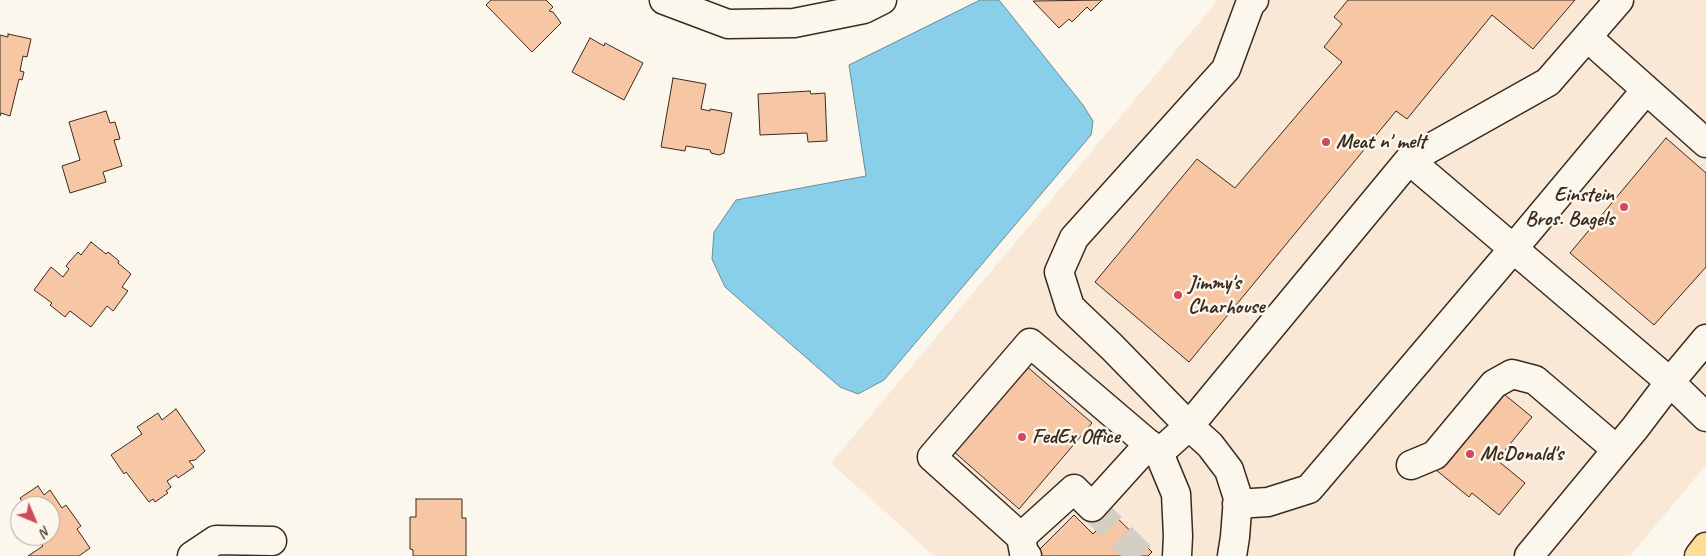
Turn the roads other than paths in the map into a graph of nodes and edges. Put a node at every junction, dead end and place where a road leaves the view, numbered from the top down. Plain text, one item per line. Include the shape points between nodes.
1 (664, 0) edge
2 (882, 0) edge
3 (1254, 0) edge
4 (1619, 0) edge
5 (1587, 37) junction
6 (1646, 90) junction
7 (1706, 143) edge
8 (1409, 160) junction
9 (1514, 249) junction
10 (1706, 339) edge
11 (1670, 382) junction
12 (1706, 403) edge
13 (1706, 417) edge
14 (1189, 426) junction
15 (1154, 448) junction
16 (1617, 450) junction
17 (1411, 465) dead end
18 (1238, 504) junction
19 (272, 541) dead end
20 (1024, 546) edge
21 (1706, 547) edge
22 (192, 556) edge
23 (1177, 556) edge
24 (1232, 556) edge
25 (1529, 556) edge
26 (1698, 556) edge

1 - 2 street via 728,24 794,23 864,9
3 - 14 street via 1226,69 1074,238 1059,272 1070,307
4 - 5 street
5 - 6 street
5 - 8 street via 1548,82
6 - 7 street
6 - 9 street
8 - 9 street
8 - 14 street
9 - 11 street
9 - 18 street via 1310,489 1268,502
10 - 11 street
11 - 12 street
11 - 13 street
11 - 16 street
14 - 15 street
14 - 18 street via 1210,445 1228,470
15 - 20 street via 1092,507 1074,489
15 - 20 street via 1030,343 932,457
15 - 23 street via 1176,494
16 - 17 street via 1535,380 1512,374 1494,384 1435,456
16 - 25 street
18 - 24 street
19 - 22 street via 216,540
21 - 26 main road

